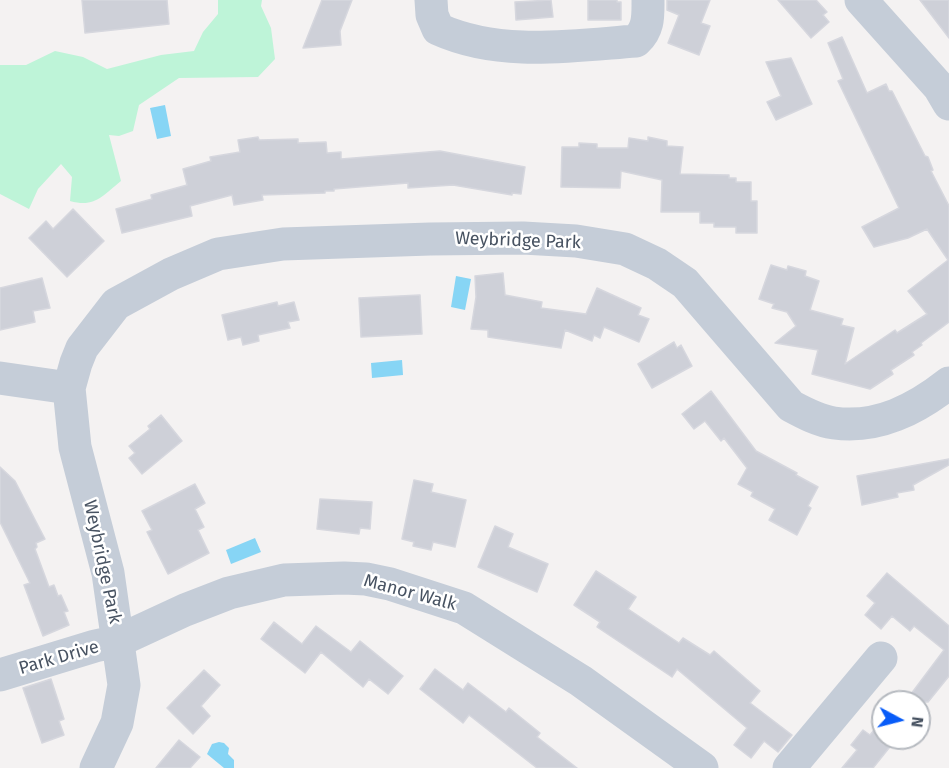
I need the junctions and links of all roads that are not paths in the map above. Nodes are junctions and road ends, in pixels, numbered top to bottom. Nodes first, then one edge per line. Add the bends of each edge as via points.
1 (431, 0) edge
2 (648, 0) edge
3 (861, 0) edge
4 (946, 90) edge
5 (0, 378) edge
6 (949, 383) edge
7 (69, 388) junction
8 (118, 641) junction
9 (881, 658) dead end
10 (0, 675) edge
11 (96, 768) edge
12 (702, 768) edge
13 (789, 768) edge

1 - 2 street via 438,29 489,45 542,48 636,41 648,22
3 - 4 street
5 - 7 street
6 - 7 street, Weybridge Park via 926,401 890,419 832,423 791,406 685,283 625,249 576,241 430,238 283,244 218,254 116,304 82,348
7 - 8 street, Weybridge Park via 75,447 108,573
8 - 10 street, Park Drive
8 - 11 street, Weybridge Park via 124,685 117,723
8 - 12 street, Manor Walk via 229,593 284,580 344,578 390,584 464,608 581,681
9 - 13 street

